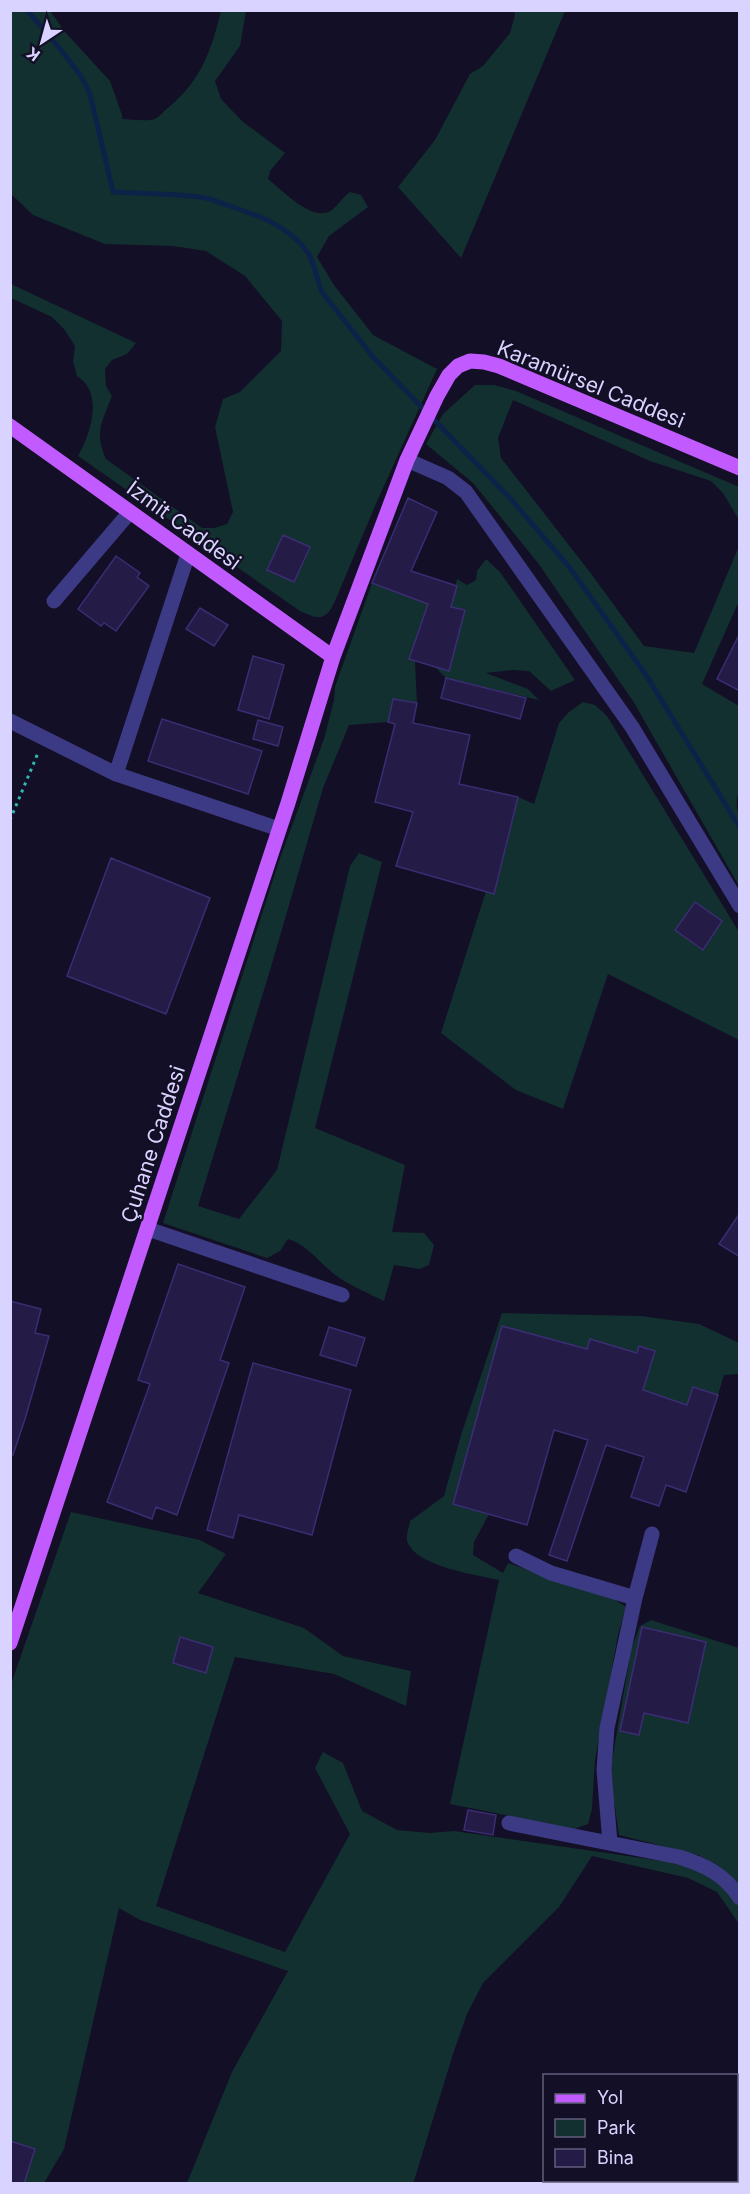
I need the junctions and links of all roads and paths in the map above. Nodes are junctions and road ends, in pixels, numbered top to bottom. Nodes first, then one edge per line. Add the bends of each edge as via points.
1 (10, 426) edge
2 (407, 460) junction
3 (740, 468) edge
4 (130, 512) junction
5 (188, 554) junction
6 (54, 601) dead end
7 (333, 657) junction
8 (10, 721) edge
9 (45, 738) junction
10 (116, 774) junction
11 (10, 820) edge
12 (279, 829) junction
13 (740, 906) edge
14 (148, 1229) junction
15 (342, 1295) dead end
16 (652, 1534) dead end
17 (516, 1556) dead end
18 (635, 1598) junction
19 (10, 1643) edge
20 (509, 1823) dead end
21 (610, 1843) junction
22 (740, 1898) edge

1 - 4 main road, İzmit Caddesi
2 - 3 main road, Karamürsel Caddesi via 449,375 470,361 499,366
2 - 7 main road, Karamürsel Caddesi
2 - 13 street via 448,478 466,492 632,727
4 - 5 main road, İzmit Caddesi
4 - 6 street
5 - 7 main road, İzmit Caddesi
5 - 10 street
7 - 12 main road, Çuhane Caddesi
8 - 9 street
9 - 10 street
9 - 11 path
10 - 12 street
12 - 14 main road, Çuhane Caddesi
14 - 15 street
14 - 19 main road, Çuhane Caddesi
16 - 18 street
17 - 18 street via 551,1573
18 - 21 street via 607,1728 603,1770
20 - 21 street
21 - 22 street via 696,1862 717,1872

